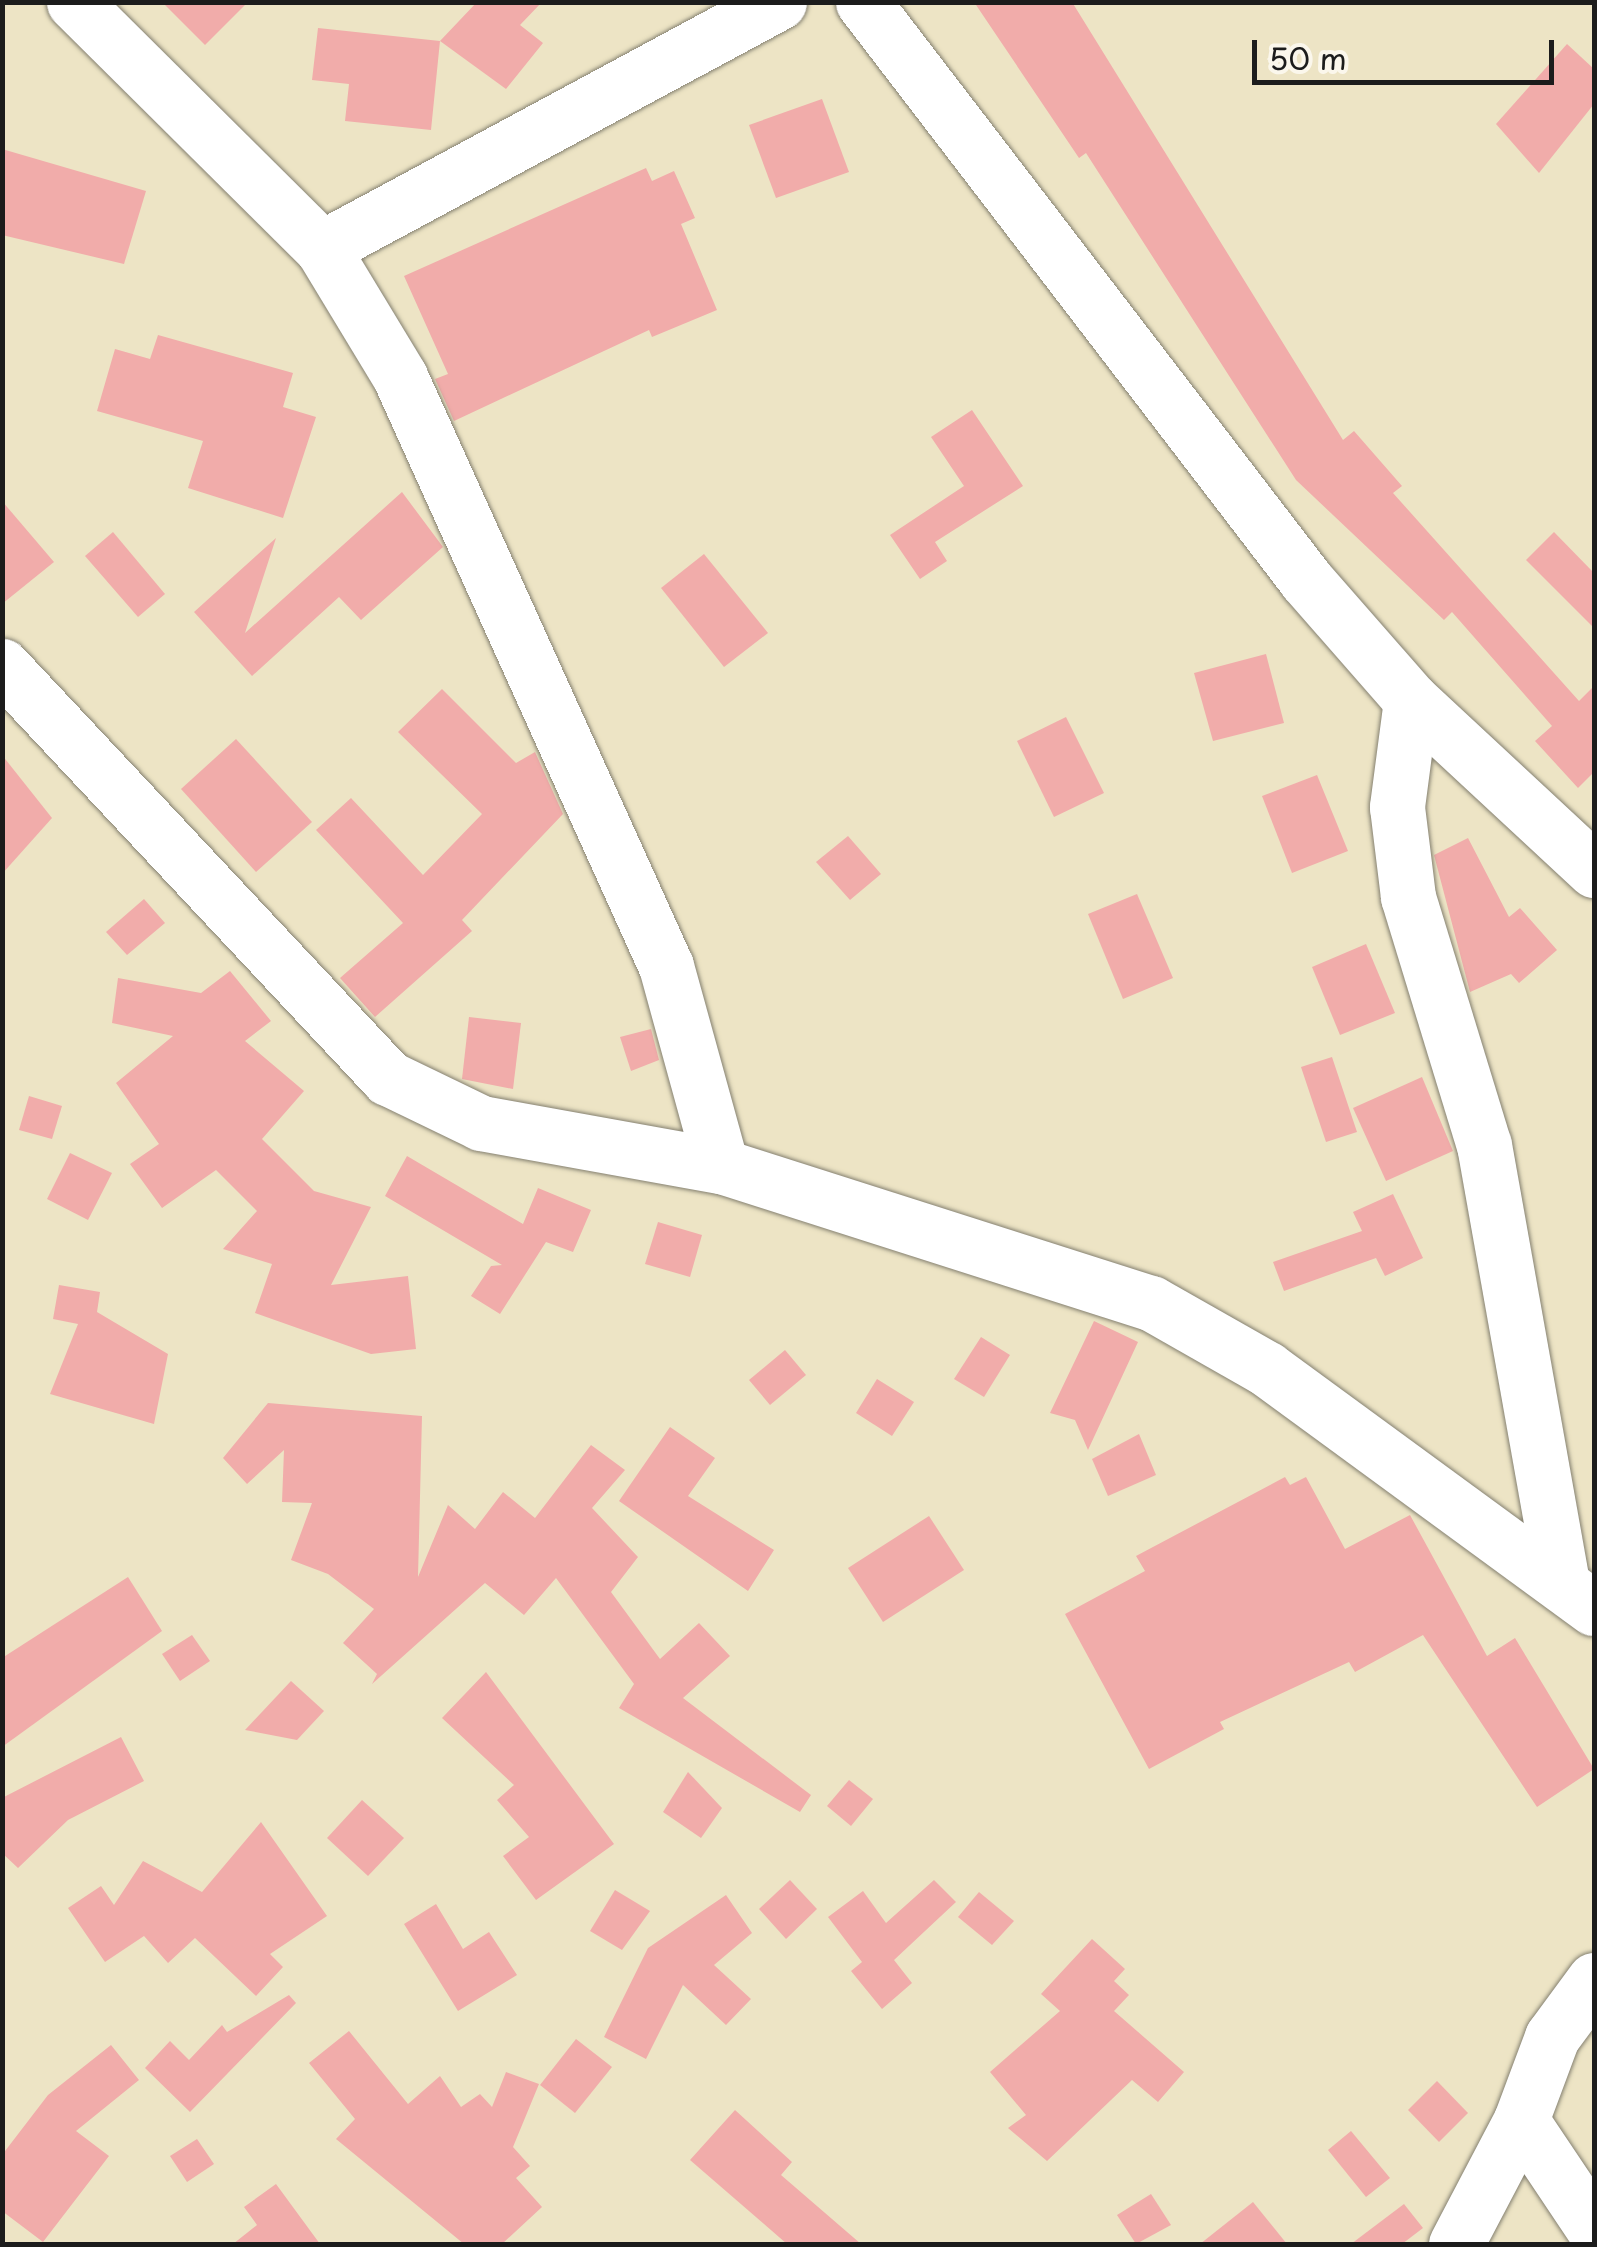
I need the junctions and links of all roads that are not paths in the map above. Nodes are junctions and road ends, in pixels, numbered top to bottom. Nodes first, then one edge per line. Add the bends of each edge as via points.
1 (74, 2) edge
2 (779, 2) edge
3 (863, 2) edge
4 (322, 248) junction
5 (2, 666) edge
6 (1412, 700) junction
7 (1594, 870) edge
8 (720, 1166) junction
9 (1578, 1592) edge
10 (1594, 1980) edge
11 (1521, 2120) junction
12 (1594, 2229) edge
13 (1456, 2244) edge

1 - 4 street
2 - 4 street
3 - 6 street via 1306,580
4 - 8 street via 400,377 651,930
5 - 8 street via 388,1078 481,1123
6 - 7 street
6 - 9 street via 1396,807 1408,897 1484,1145
8 - 9 street via 1150,1302 1268,1370
10 - 11 street via 1552,2037
11 - 12 street
11 - 13 street

